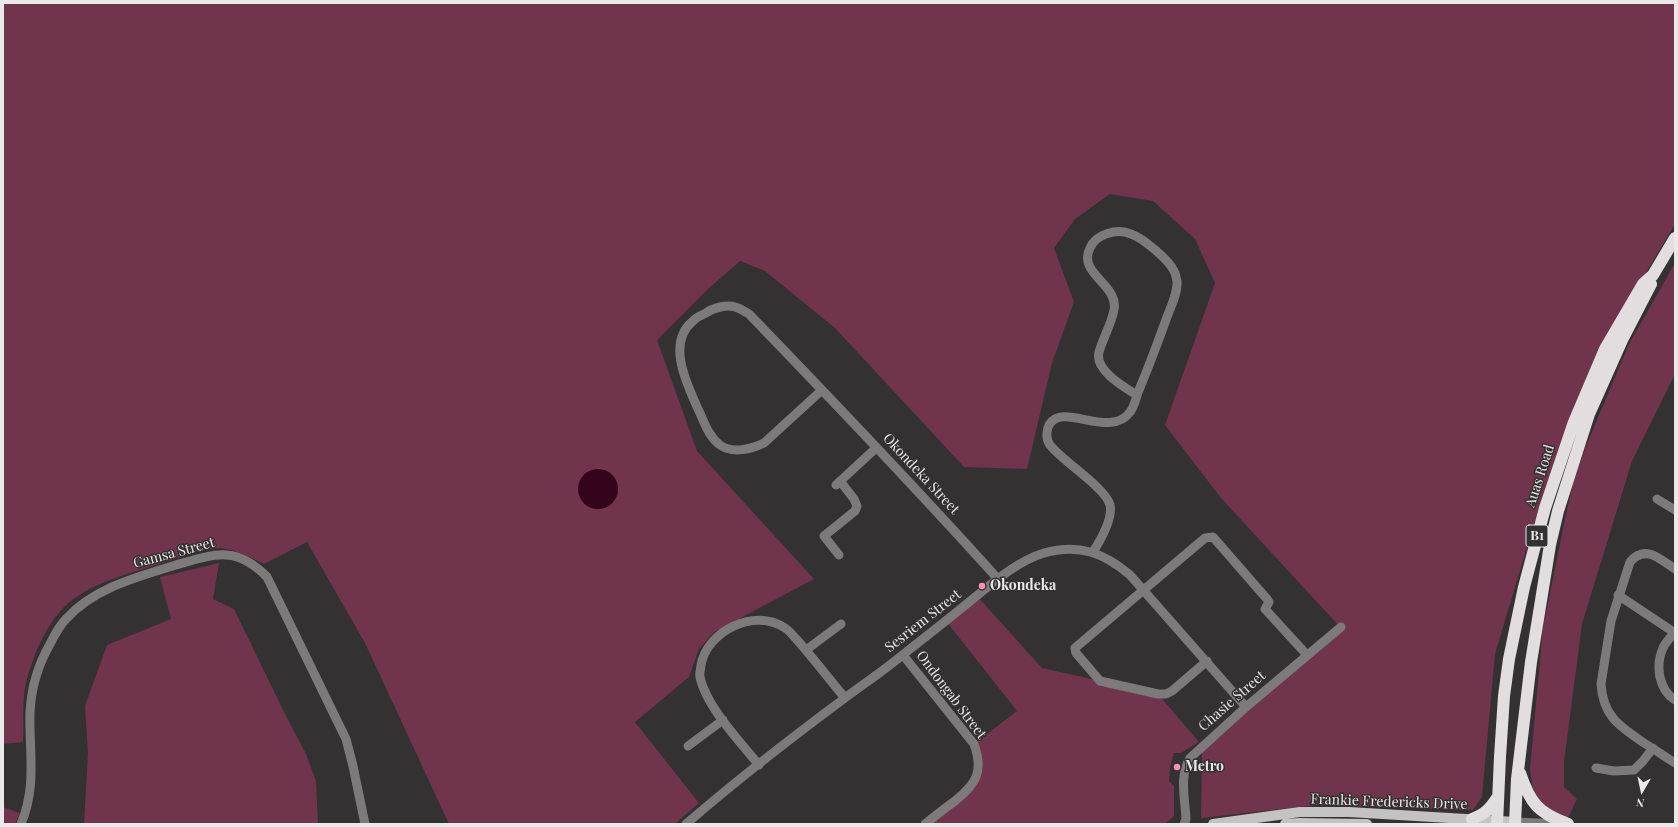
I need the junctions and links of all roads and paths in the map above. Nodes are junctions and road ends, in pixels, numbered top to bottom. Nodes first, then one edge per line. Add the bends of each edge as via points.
1 (1675, 238) edge
2 (1675, 255) edge
3 (1656, 271) junction
4 (822, 390) junction
5 (1137, 395) junction
6 (876, 448) junction
7 (1657, 499) dead end
8 (1675, 510) edge
9 (1093, 552) junction
10 (839, 555) dead end
11 (1675, 569) edge
12 (998, 579) junction
13 (1143, 590) junction
14 (1618, 595) junction
15 (841, 624) dead end
16 (1341, 627) dead end
17 (1674, 633) edge
18 (806, 650) junction
19 (903, 655) junction
20 (1307, 655) junction
21 (1207, 661) junction
22 (845, 698) junction
23 (1675, 700) edge
24 (1246, 707) junction
25 (723, 720) junction
26 (688, 746) dead end
27 (1653, 748) junction
28 (1675, 763) edge
29 (759, 765) junction
30 (1518, 768) junction
31 (1596, 768) dead end
32 (1498, 797) junction
33 (1472, 819) junction
34 (1186, 822) edge
35 (1498, 822) edge
36 (1515, 823) edge
37 (21, 824) edge
38 (365, 824) edge
39 (686, 824) edge
40 (925, 824) edge
41 (1213, 824) edge
42 (1285, 824) edge
43 (1367, 824) edge
44 (1567, 824) edge

1 - 3 highway, Auas Road / B1
2 - 3 highway
3 - 30 highway, Auas Road / B1 via 1590,414 1558,511 1530,662
3 - 32 highway, Auas Road / B1 via 1643,284 1606,349 1574,422 1544,508 1509,659 1504,696
4 - 4 street, Okondeka Street via 749,314 734,306 708,311 692,321 683,334 679,352 682,371 710,434 720,446 744,450 760,445
4 - 6 street, Okondeka Street
5 - 5 street via 1173,301 1177,283 1175,271 1150,246 1139,237 1117,231 1096,239 1089,248 1089,268 1111,292 1114,300 1112,318 1098,354 1100,364 1108,374
5 - 9 street via 1130,413 1117,421 1103,423 1058,418 1053,420 1046,432 1050,445 1103,494 1110,505 1104,532
6 - 10 street via 838,483 854,499 857,506 854,511 822,533
6 - 12 street, Okondeka Street
7 - 8 street
9 - 12 street, Sesriem Street via 1064,549 1044,553 1024,561
9 - 13 street, Sesriem Street via 1122,568
11 - 14 street via 1648,553 1634,556
12 - 19 street, Sesriem Street
13 - 20 street via 1205,538 1213,537 1267,599 1269,602 1265,609
13 - 21 street, Sesriem Street
13 - 21 street via 1075,648 1076,653 1094,675 1100,681 1166,694
14 - 17 street
14 - 27 street via 1604,661 1601,684 1603,701 1620,728
15 - 18 street
16 - 20 street, Chasie Street
17 - 23 street via 1663,647 1659,671 1663,688
18 - 22 street
18 - 25 street via 785,628 761,620 745,621 717,637 703,656 700,675 704,693
19 - 22 street, Sesriem Street
19 - 40 street, Ondongab Street via 974,744 979,762 975,781 968,790
20 - 24 street, Chasie Street
21 - 24 street, Sesriem Street
22 - 29 street, Sesriem Street
24 - 34 street, Chasie Street via 1196,752 1185,766 1183,782
25 - 26 street
25 - 29 street
27 - 28 street
27 - 31 street via 1634,770 1614,771
29 - 39 street, Sesriem Street
30 - 36 highway, Auas Road / B1
30 - 44 highway via 1525,790 1536,806 1547,815
32 - 33 highway via 1490,810
32 - 35 highway, Auas Road / B1
33 - 35 main road, Frankie Fredericks Drive
33 - 41 main road, Frankie Fredericks Drive via 1300,812
35 - 36 main road, Frankie Fredericks Drive
36 - 44 street
37 - 38 street, Gamsa Street via 26,813 32,774 32,693 44,654 65,620 91,598 121,582 221,553 256,566 267,577 346,739
42 - 43 main road, Frankie Fredericks Drive

